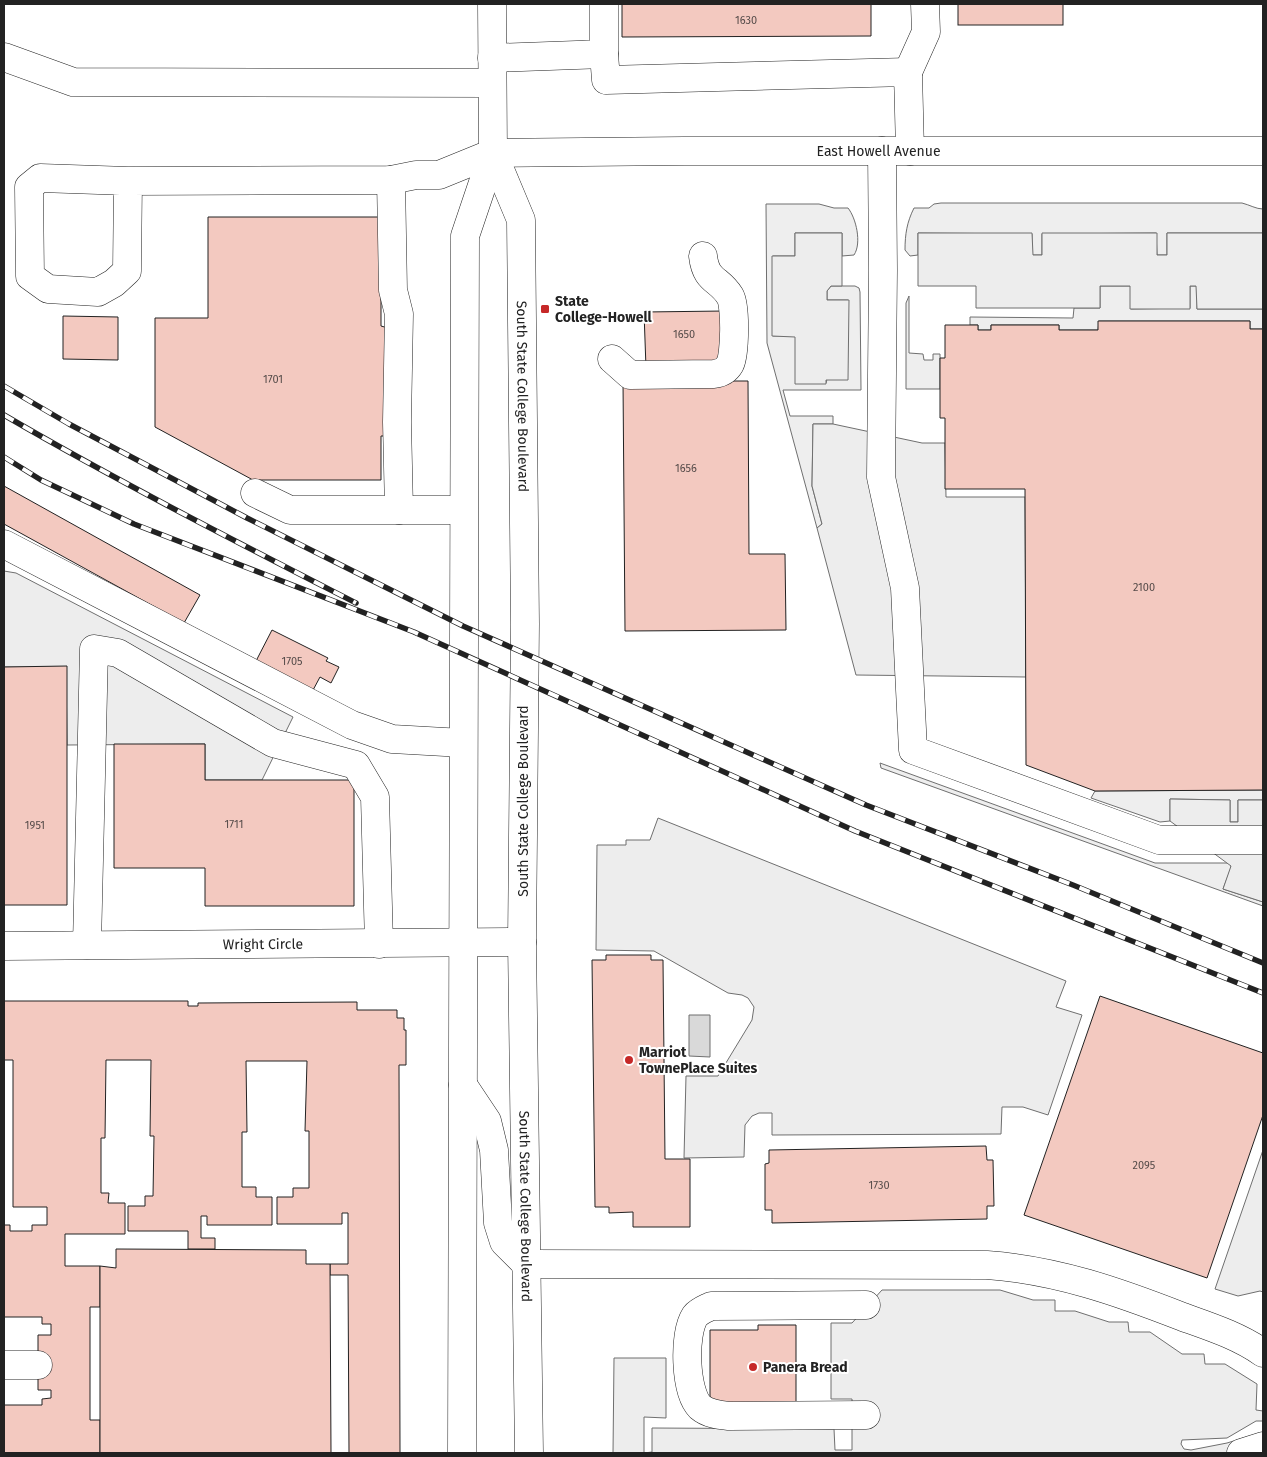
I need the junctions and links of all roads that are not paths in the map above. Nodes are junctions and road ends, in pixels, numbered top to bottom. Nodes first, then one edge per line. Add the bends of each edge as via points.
1 (492, 4) edge
2 (604, 4) edge
3 (925, 4) edge
4 (604, 54) junction
5 (4, 57) edge
6 (492, 70) junction
7 (908, 72) junction
8 (882, 150) junction
9 (910, 150) junction
10 (1263, 150) edge
11 (493, 153) junction
12 (128, 180) junction
13 (391, 180) junction
14 (703, 256) dead end
15 (612, 359) dead end
16 (255, 493) dead end
17 (398, 510) junction
18 (463, 510) junction
19 (4, 544) edge
20 (463, 743) junction
21 (1263, 840) edge
22 (522, 942) junction
23 (464, 943) junction
24 (379, 944) junction
25 (4, 946) edge
26 (87, 946) junction
27 (463, 1085) junction
28 (526, 1264) junction
29 (866, 1305) dead end
30 (1263, 1353) edge
31 (4, 1365) edge
32 (38, 1365) dead end
33 (866, 1415) dead end
34 (1263, 1446) edge
35 (462, 1453) edge
36 (529, 1453) edge
37 (1241, 1453) edge

1 - 6 main road, South State College Boulevard
2 - 4 main road
3 - 7 main road via 926,32
4 - 6 main road
4 - 7 main road via 606,80
5 - 6 main road via 73,82
6 - 11 main road, South State College Boulevard
7 - 9 main road
8 - 9 main road, East Howell Avenue
8 - 11 main road, East Howell Avenue
8 - 21 main road via 881,477 905,588 914,750 1159,840
9 - 10 main road, East Howell Avenue
11 - 13 main road via 439,175
11 - 18 main road, South State College Boulevard via 465,236
11 - 22 main road, South State College Boulevard via 521,220
12 - 12 main road via 40,178 29,187 30,276 48,289 98,292 127,271
12 - 13 main road
13 - 17 main road via 393,290 399,314
14 - 15 main road via 708,276 724,289 732,301 733,356 726,369 714,374 630,375
16 - 17 main road via 290,510
17 - 18 main road
18 - 20 main road, South State College Boulevard
19 - 20 main road via 352,725 392,739
20 - 23 main road, South State College Boulevard
22 - 23 main road, Wright Circle
22 - 28 main road, South State College Boulevard
23 - 24 main road, Wright Circle
23 - 27 main road, South State College Boulevard
24 - 26 main road, Wright Circle
24 - 26 main road via 375,797 356,765 273,743 118,653 94,649
25 - 26 main road, Wright Circle
27 - 28 main road via 487,1121 494,1150 498,1223 504,1242
27 - 35 main road, South State College Boulevard
28 - 30 main road via 1015,1267 1054,1274 1130,1297 1242,1339
28 - 36 main road, South State College Boulevard
29 - 33 main road via 711,1306 696,1315 691,1324 688,1346 691,1392 701,1408 708,1412 729,1416
31 - 32 main road
34 - 37 main road

